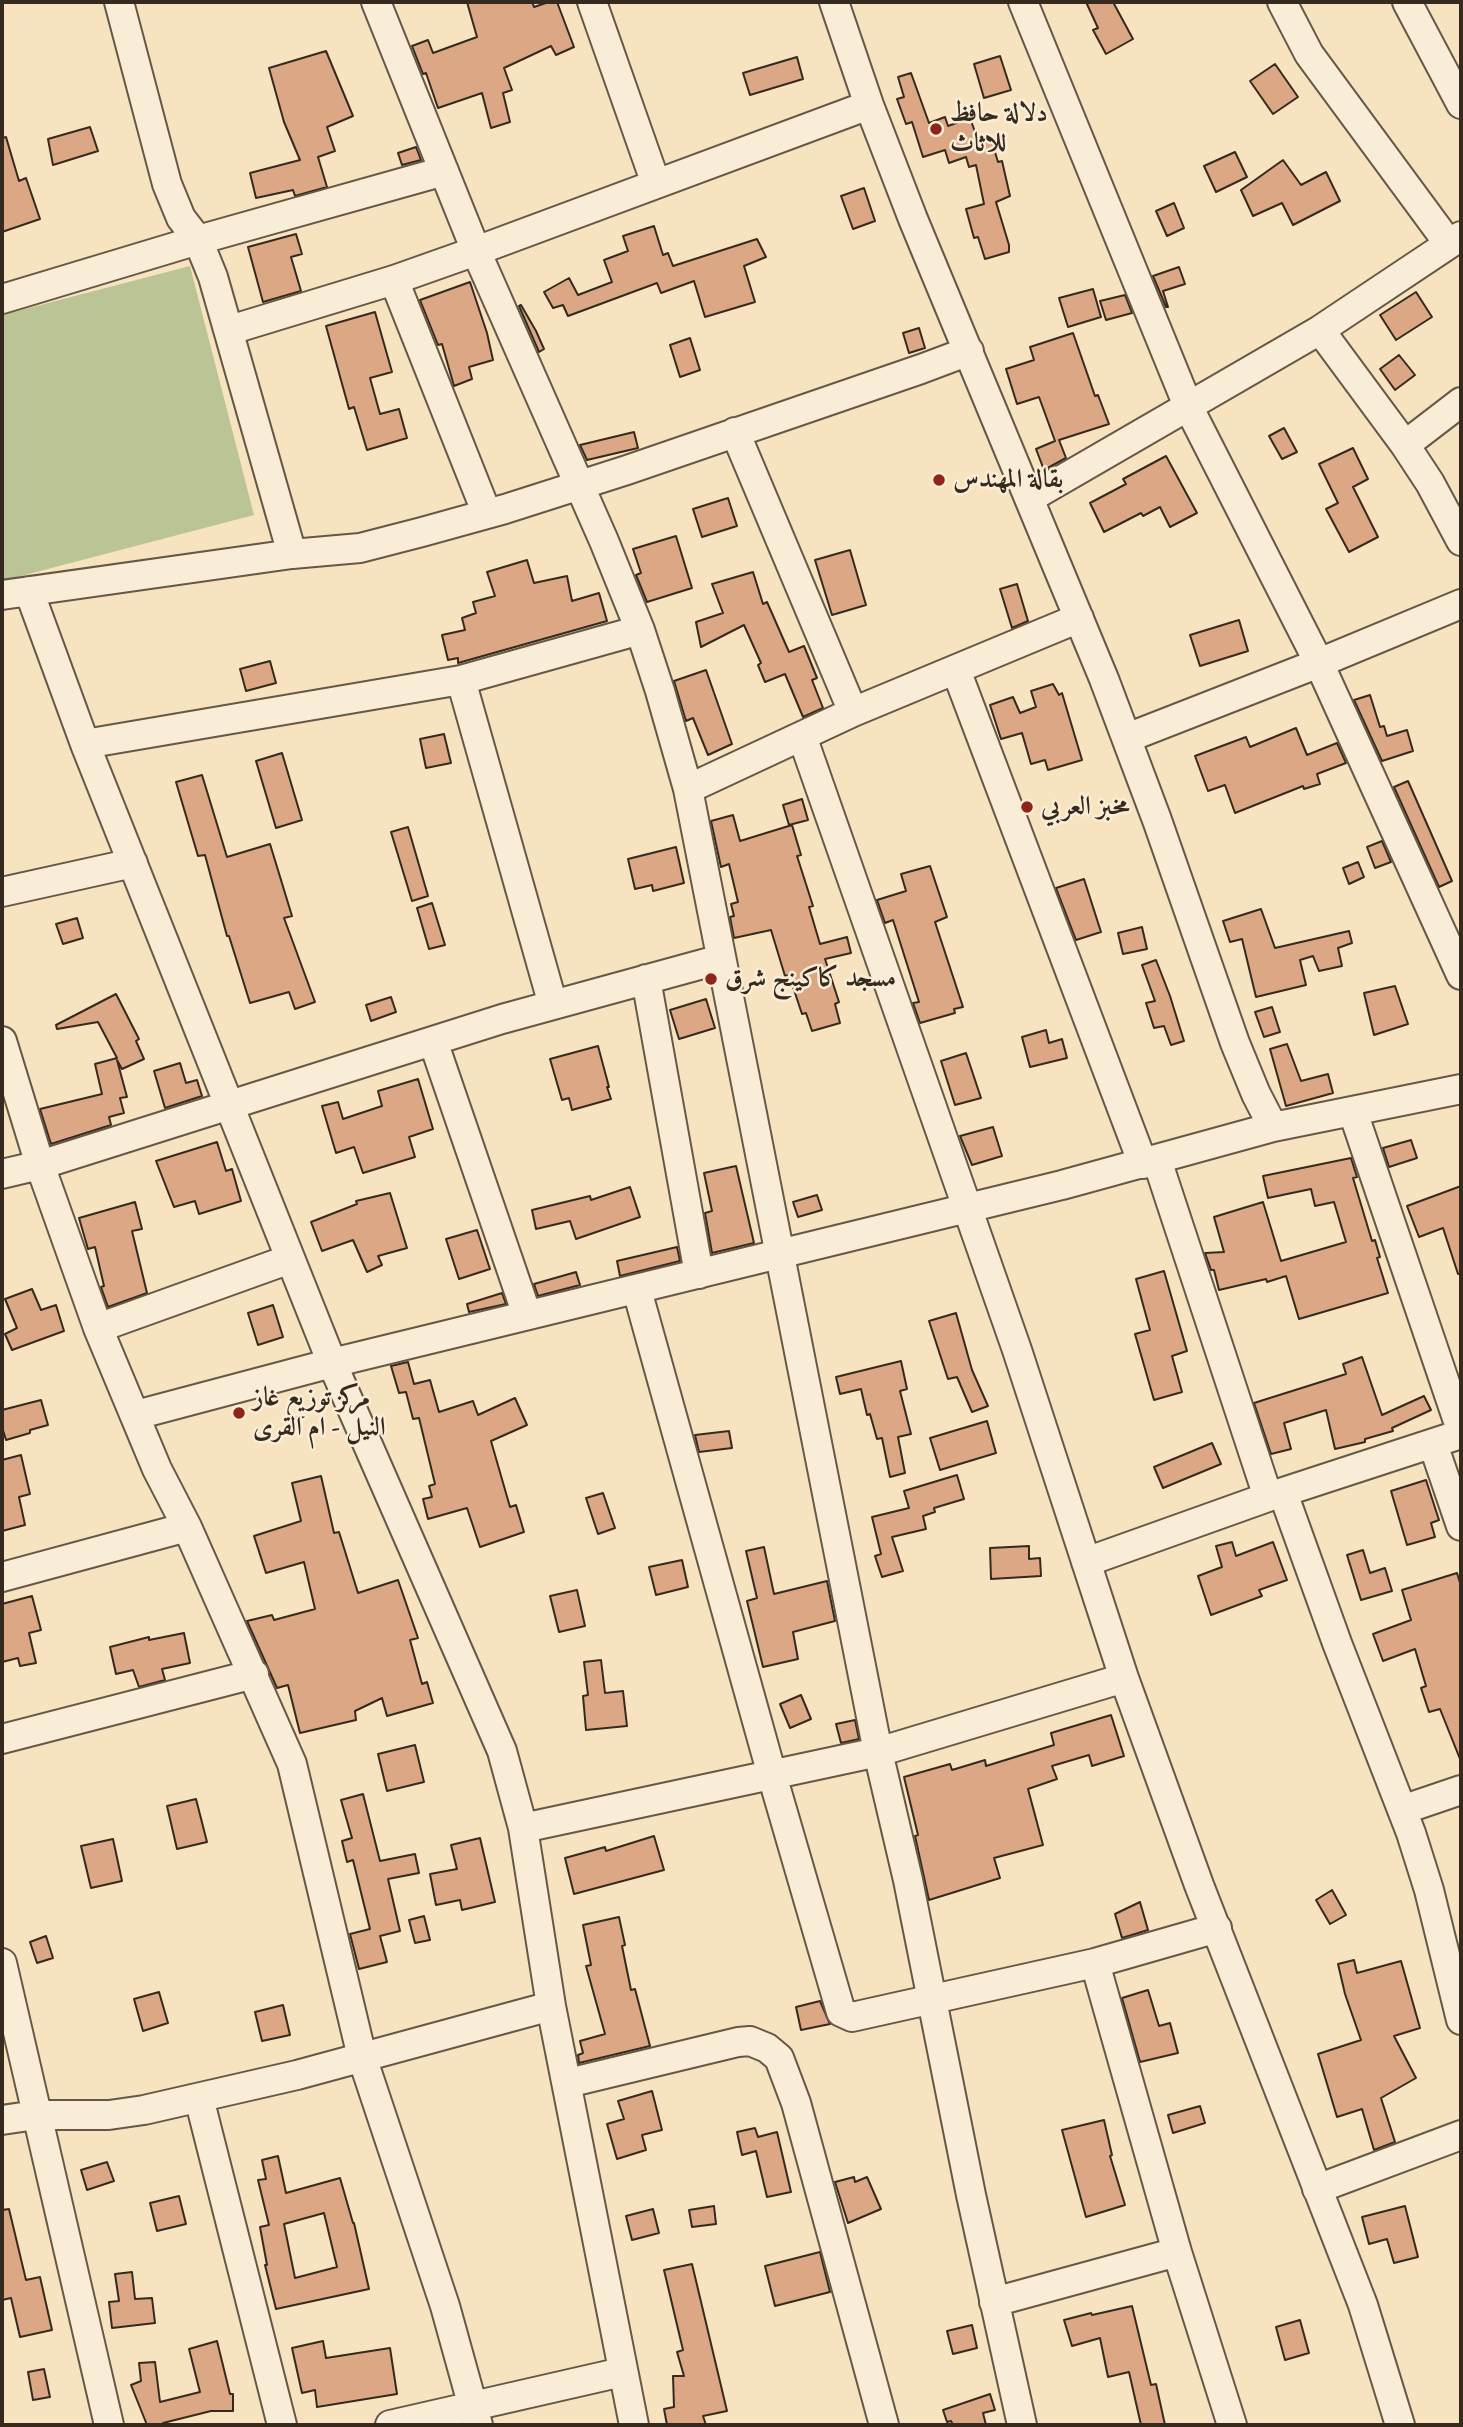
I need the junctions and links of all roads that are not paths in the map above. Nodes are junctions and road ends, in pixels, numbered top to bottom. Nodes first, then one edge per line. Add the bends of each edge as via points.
1 (119, 2) edge
2 (376, 2) edge
3 (592, 2) edge
4 (834, 2) edge
5 (1023, 2) edge
6 (1282, 2) edge
7 (1407, 2) edge
8 (869, 104) junction
9 (1461, 104) edge
10 (444, 171) junction
11 (656, 184) junction
12 (198, 240) junction
13 (1455, 240) edge
14 (477, 251) junction
15 (394, 280) junction
16 (2, 299) edge
17 (230, 330) junction
18 (1320, 330) junction
19 (969, 351) junction
20 (1461, 402) edge
21 (1188, 406) junction
22 (735, 432) junction
23 (1405, 445) junction
24 (578, 485) junction
25 (1030, 498) junction
26 (487, 514) junction
27 (1461, 541) edge
28 (292, 554) junction
29 (15, 593) edge
30 (1461, 604) edge
31 (1079, 618) junction
32 (640, 630) junction
33 (1319, 663) junction
34 (956, 670) junction
35 (461, 680) junction
36 (853, 712) junction
37 (802, 736) junction
38 (1126, 738) junction
39 (85, 744) junction
40 (688, 789) junction
41 (133, 863) junction
42 (2, 892) edge
43 (1455, 947) edge
44 (721, 959) junction
45 (1461, 975) edge
46 (646, 979) junction
47 (553, 1005) junction
48 (2, 1041) edge
49 (433, 1041) junction
50 (1461, 1089) edge
51 (229, 1105) junction
52 (1353, 1112) junction
53 (1273, 1127) junction
54 (1150, 1162) junction
55 (40, 1165) junction
56 (2, 1174) edge
57 (967, 1208) junction
58 (780, 1255) junction
59 (290, 1259) junction
60 (699, 1274) junction
61 (638, 1290) junction
62 (527, 1315) junction
63 (98, 1328) junction
64 (332, 1363) junction
65 (136, 1415) junction
66 (1461, 1432) edge
67 (1433, 1444) junction
68 (1275, 1495) junction
69 (1461, 1526) edge
70 (187, 1527) junction
71 (1086, 1562) junction
72 (2, 1577) edge
73 (254, 1674) junction
74 (1124, 1678) junction
75 (2, 1740) edge
76 (878, 1752) junction
77 (772, 1775) junction
78 (1461, 1790) edge
79 (1402, 1810) junction
80 (523, 1828) junction
81 (1217, 1928) junction
82 (2, 1963) edge
83 (1095, 1963) junction
84 (933, 1999) junction
85 (551, 2006) junction
86 (1460, 2008) edge
87 (362, 2057) junction
88 (568, 2083) junction
89 (199, 2098) junction
90 (37, 2115) junction
91 (2, 2120) edge
92 (1461, 2135) edge
93 (1317, 2189) junction
94 (1177, 2252) junction
95 (994, 2302) junction
96 (622, 2372) junction
97 (475, 2415) edge
98 (109, 2425) edge
99 (282, 2425) edge
100 (390, 2425) edge
101 (634, 2425) edge
102 (884, 2425) edge
103 (1022, 2425) edge
104 (1232, 2425) edge
105 (1400, 2425) edge

1 - 12 street via 167,184 181,218
2 - 10 street
3 - 11 street
4 - 8 street
5 - 21 street
6 - 13 street via 1309,54
7 - 9 street
8 - 11 street
8 - 19 street
10 - 12 street
10 - 14 street
11 - 14 street
12 - 16 street
12 - 17 street
13 - 18 street
14 - 15 street
14 - 24 street
15 - 17 street
15 - 26 street
17 - 28 street
18 - 21 street
18 - 23 street
19 - 22 street
19 - 25 street
20 - 23 street
21 - 25 street
21 - 33 street
22 - 24 street
22 - 36 street
23 - 27 street
24 - 26 street
24 - 32 street
25 - 31 street
26 - 28 street via 360,548
28 - 29 street
29 - 39 street
30 - 33 street
31 - 34 street
31 - 38 street
32 - 35 street
32 - 40 street
33 - 38 street
33 - 43 street
34 - 36 street
34 - 54 street
35 - 39 street
35 - 47 street
36 - 37 street
37 - 40 street
37 - 57 street
38 - 53 street via 1235,1043
39 - 41 street
40 - 44 street
41 - 42 street
41 - 51 street
43 - 45 street
44 - 46 street
44 - 58 street
46 - 47 street
46 - 60 street
47 - 49 street
48 - 55 street
49 - 51 street
49 - 62 street
50 - 52 street
51 - 55 street
51 - 59 street
52 - 53 street
52 - 66 street
53 - 54 street
54 - 57 street
54 - 68 street
55 - 56 street
55 - 63 street
57 - 58 street
57 - 71 street
58 - 60 street
58 - 76 street
59 - 63 street
59 - 64 street
60 - 61 street
61 - 62 street
61 - 77 street
62 - 64 street
63 - 65 street
64 - 65 street
64 - 80 street via 502,1751
65 - 70 street
66 - 67 street
67 - 68 street
67 - 69 street
68 - 71 street
68 - 79 street
70 - 72 street
70 - 73 street
71 - 74 street
73 - 75 street
73 - 87 street via 302,1798
74 - 76 street
74 - 81 street
76 - 77 street
76 - 84 street
77 - 80 street
77 - 84 street via 841,2012 852,2017
78 - 79 street
79 - 86 street
80 - 85 street
81 - 83 street
81 - 93 street
82 - 90 street
83 - 84 street
83 - 94 street
84 - 95 street
85 - 87 street
85 - 88 street
87 - 89 street
87 - 97 street via 445,2306
88 - 96 street
88 - 102 street via 738,2042 750,2041 779,2058 796,2103
89 - 90 street via 109,2115
89 - 99 street
90 - 91 street
90 - 98 street
92 - 93 street
93 - 105 street via 1363,2305
94 - 95 street
94 - 104 street
95 - 103 street
96 - 97 street
96 - 101 street
97 - 100 street

